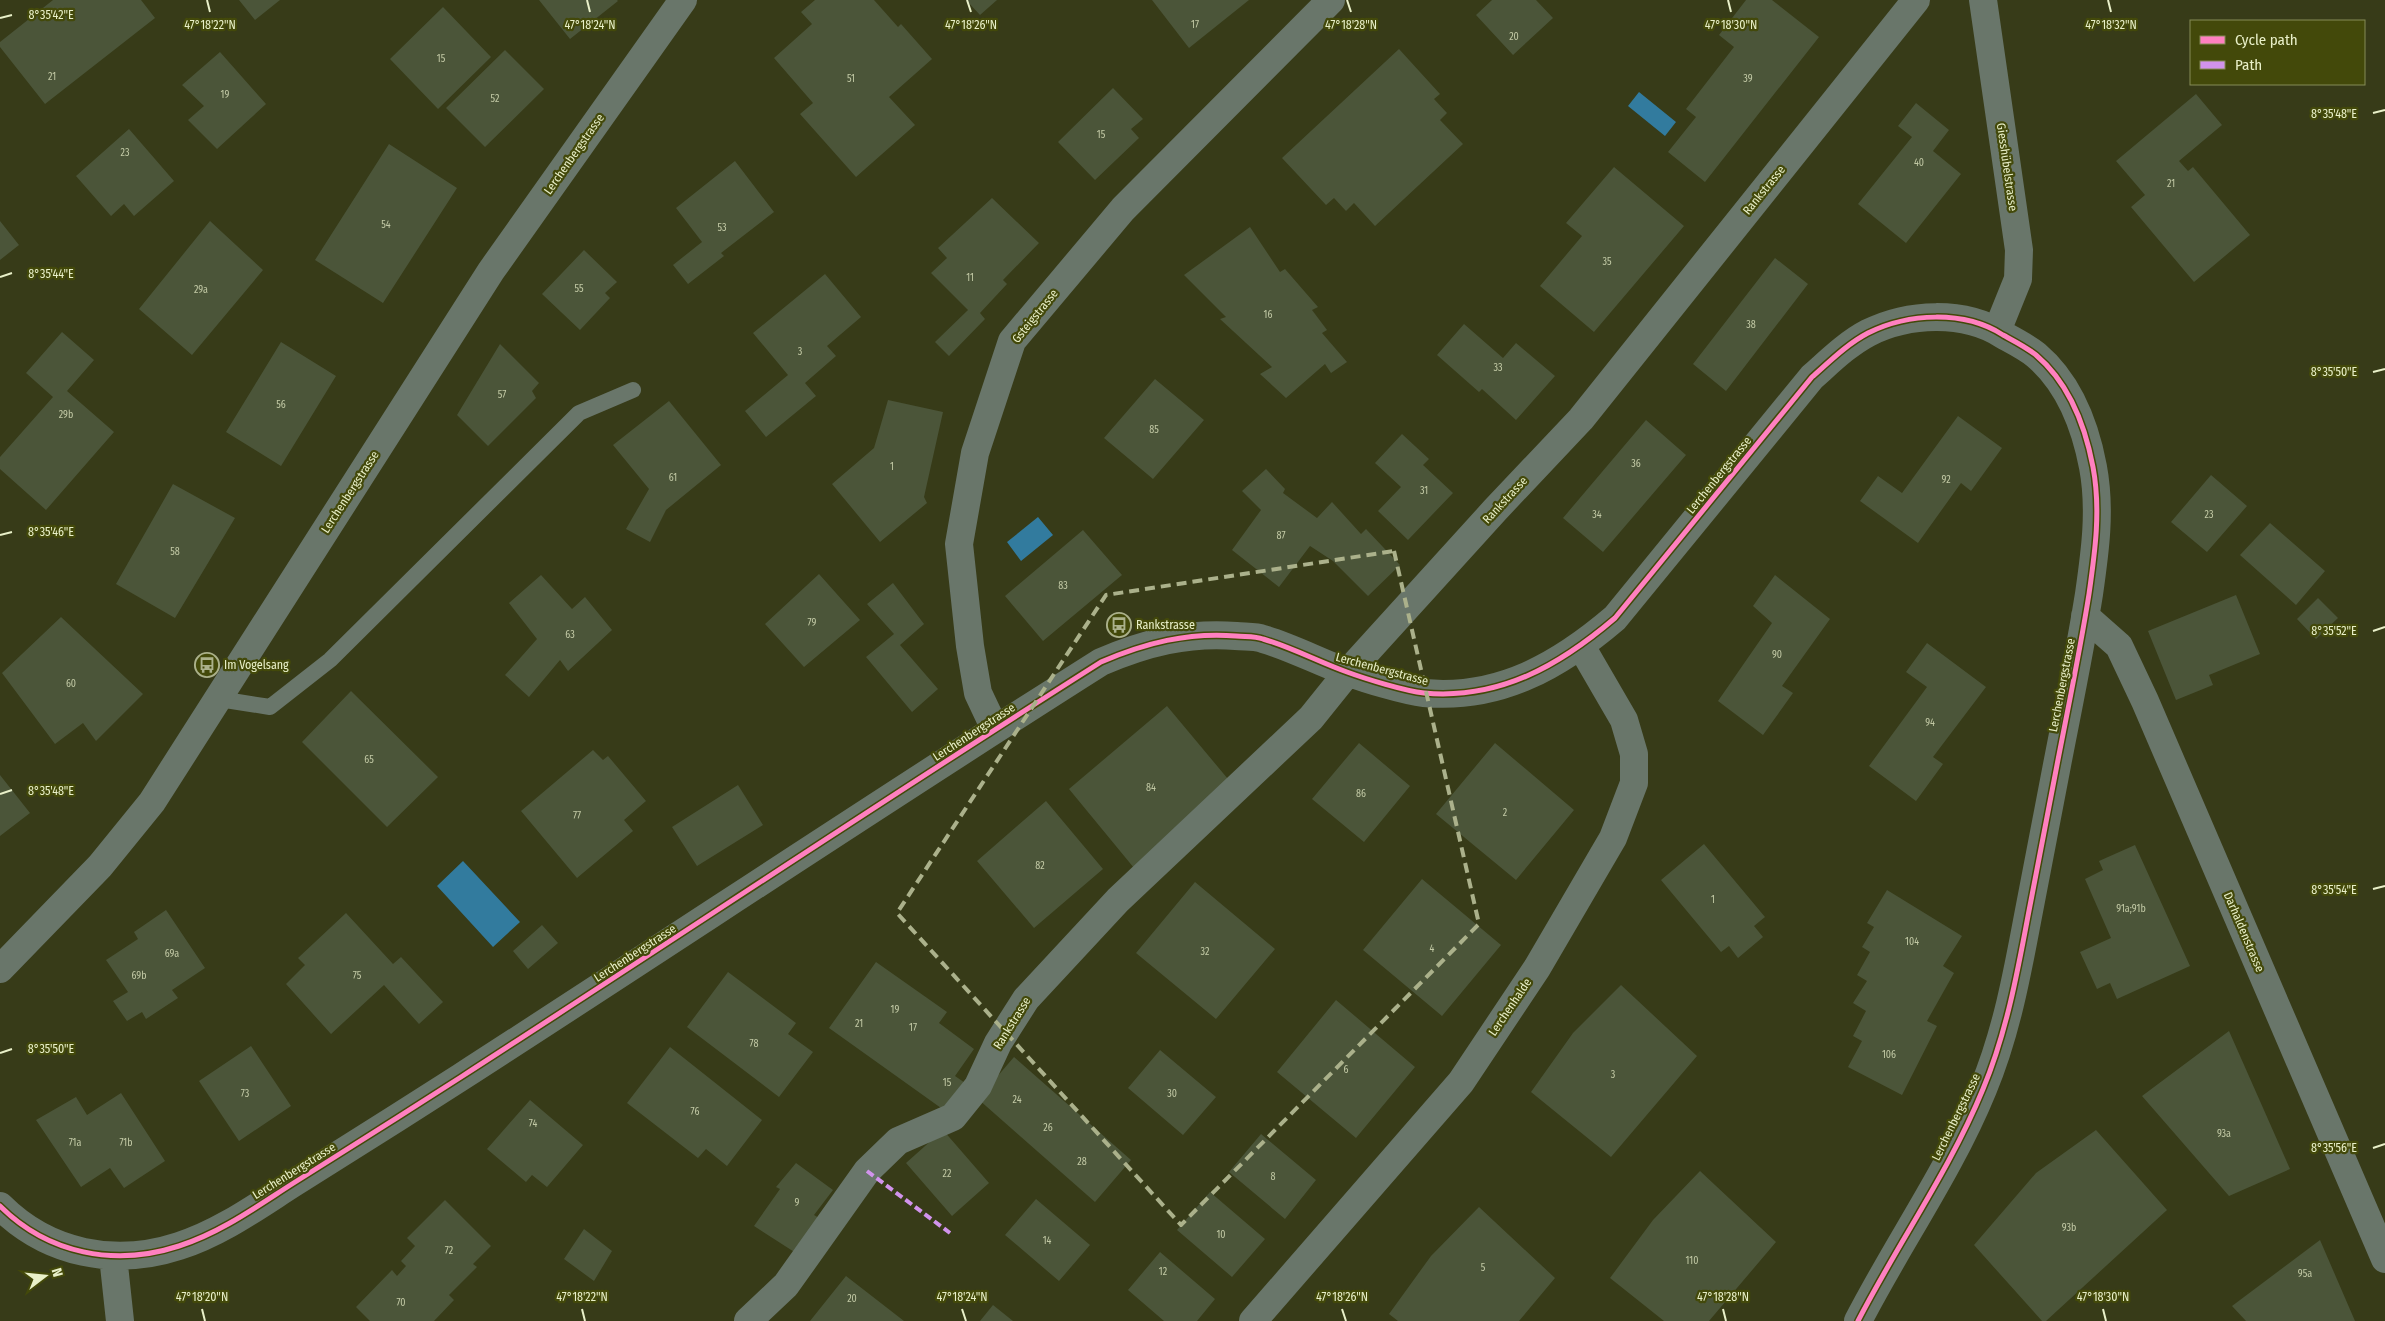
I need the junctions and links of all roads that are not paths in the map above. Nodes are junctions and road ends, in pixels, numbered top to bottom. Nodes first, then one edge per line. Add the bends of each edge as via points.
1 (683, 0) edge
2 (1331, 0) edge
3 (1916, 0) edge
4 (1983, 0) edge
5 (1998, 331) junction
6 (633, 390) dead end
7 (2086, 616) junction
8 (1582, 646) junction
9 (1348, 672) junction
10 (219, 699) junction
11 (995, 729) junction
12 (0, 969) edge
13 (0, 1206) edge
14 (113, 1256) junction
15 (2385, 1259) edge
16 (120, 1321) edge
17 (748, 1321) edge
18 (1253, 1321) edge
19 (1858, 1321) edge

1 - 10 street, Lerchenbergstrasse via 491,271
2 - 11 street, Gsteigstrasse via 1123,208 1012,341 975,453 959,544 978,693
3 - 9 street, Rankstrasse via 1581,419
4 - 5 street, Giesshübelstrasse via 2019,250 2018,279
5 - 7 street, Lerchenbergstrasse via 2035,355 2058,379 2073,401 2086,436 2094,469 2097,510 2096,544
5 - 8 street, Lerchenbergstrasse via 1942,316 1917,319 1866,334 1843,350 1812,377 1615,618
6 - 10 lane via 579,413 330,660 270,707
7 - 15 street, Darhaldenstrasse via 2119,646 2145,701
7 - 19 street, Lerchenbergstrasse via 2016,979 2000,1042 1964,1130
8 - 9 street, Lerchenbergstrasse via 1548,668 1502,686 1460,692 1423,693
8 - 18 street, Lerchenhalde via 1624,720 1634,754 1634,783 1613,838 1537,968 1461,1082
9 - 11 street, Lerchenbergstrasse via 1262,638 1219,634 1181,637 1129,650 1101,662
9 - 17 street, Rankstrasse via 1311,718 1118,900 1026,999 998,1043 978,1086 953,1118 898,1141 868,1171 786,1284
10 - 12 street, Lerchenbergstrasse via 152,802 112,852
11 - 14 street, Lerchenbergstrasse via 711,916 238,1218 178,1247
13 - 14 street, Lerchenbergstrasse via 40,1237 71,1250
14 - 16 street

